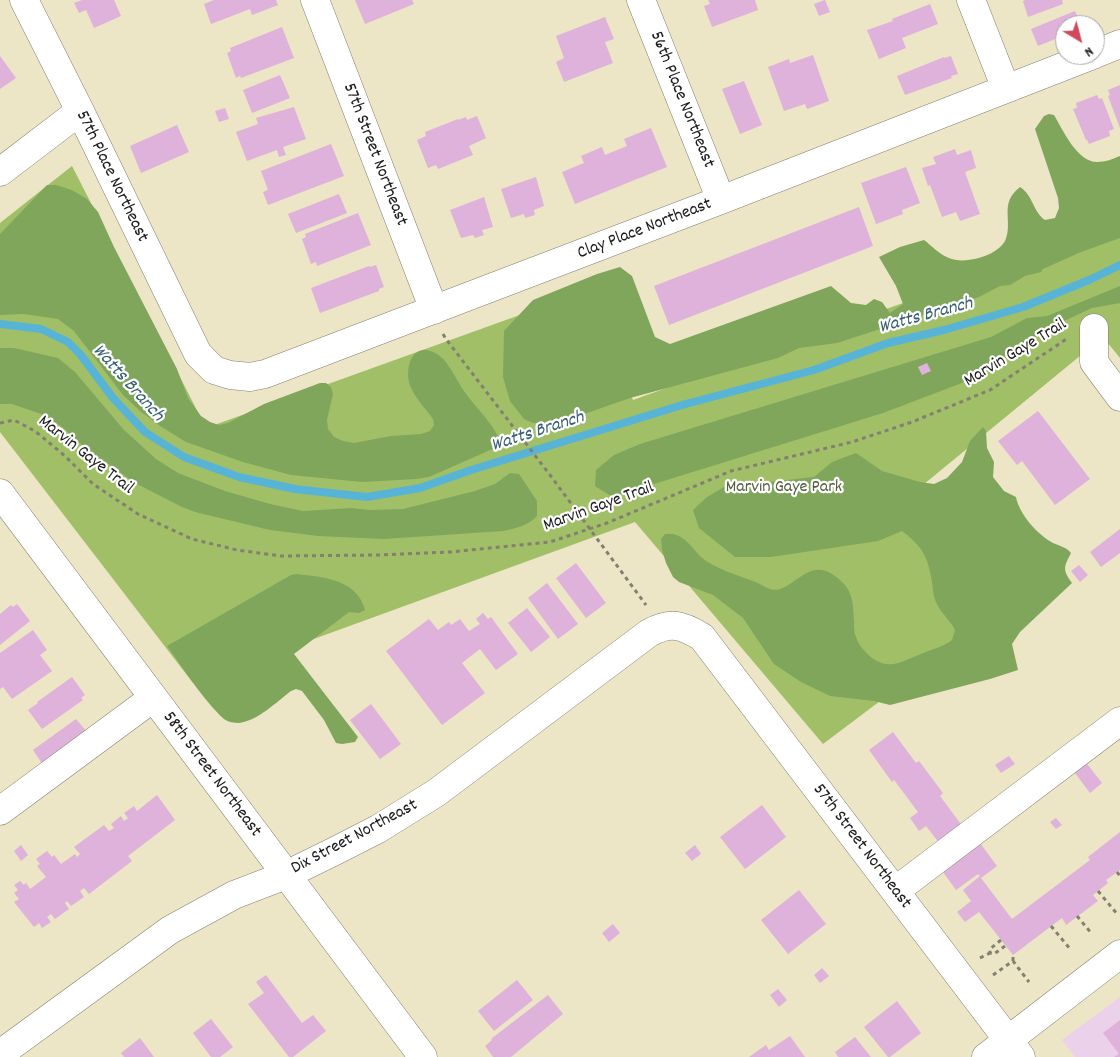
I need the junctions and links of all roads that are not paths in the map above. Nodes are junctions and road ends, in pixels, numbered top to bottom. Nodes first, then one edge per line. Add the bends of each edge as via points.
1 (24, 0) edge
2 (314, 0) edge
3 (641, 0) edge
4 (971, 0) edge
5 (1120, 44) edge
6 (1105, 50) edge
7 (1068, 65) edge
8 (1006, 89) junction
9 (80, 111) junction
10 (0, 172) edge
11 (721, 200) junction
12 (434, 310) junction
13 (1094, 328) road end
14 (198, 354) joint
15 (1120, 397) edge
16 (0, 493) edge
17 (660, 627) joint
18 (153, 698) junction
19 (1120, 721) edge
20 (0, 811) edge
21 (286, 875) junction
22 (895, 890) junction
23 (1120, 954) edge
24 (1014, 1049) edge
25 (0, 1054) edge
26 (423, 1057) edge
27 (986, 1057) edge

1 - 9 street, 57th Place Northeast
2 - 12 street, 57th Street Northeast
3 - 11 street, 56th Place Northeast
4 - 8 street
5 - 6 street, Clay Place Northeast
7 - 8 street, Clay Place Northeast
8 - 11 street, Clay Place Northeast
9 - 10 street
9 - 14 street, 57th Place Northeast
11 - 12 street, Clay Place Northeast
12 - 14 street, Clay Place Northeast via 250,377 214,370
13 - 15 street via 1094,362
16 - 18 street, 58th Street Northeast
17 - 21 street, Dix Street Northeast via 436,793 378,829
17 - 22 street, 57th Street Northeast via 685,627 702,637
18 - 20 street
18 - 21 street, 58th Street Northeast
19 - 22 street
21 - 25 street, Dix Street Northeast via 234,895 170,930
21 - 26 street, 58th Street Northeast
22 - 24 street, 57th Street Northeast
23 - 24 street
24 - 27 street

